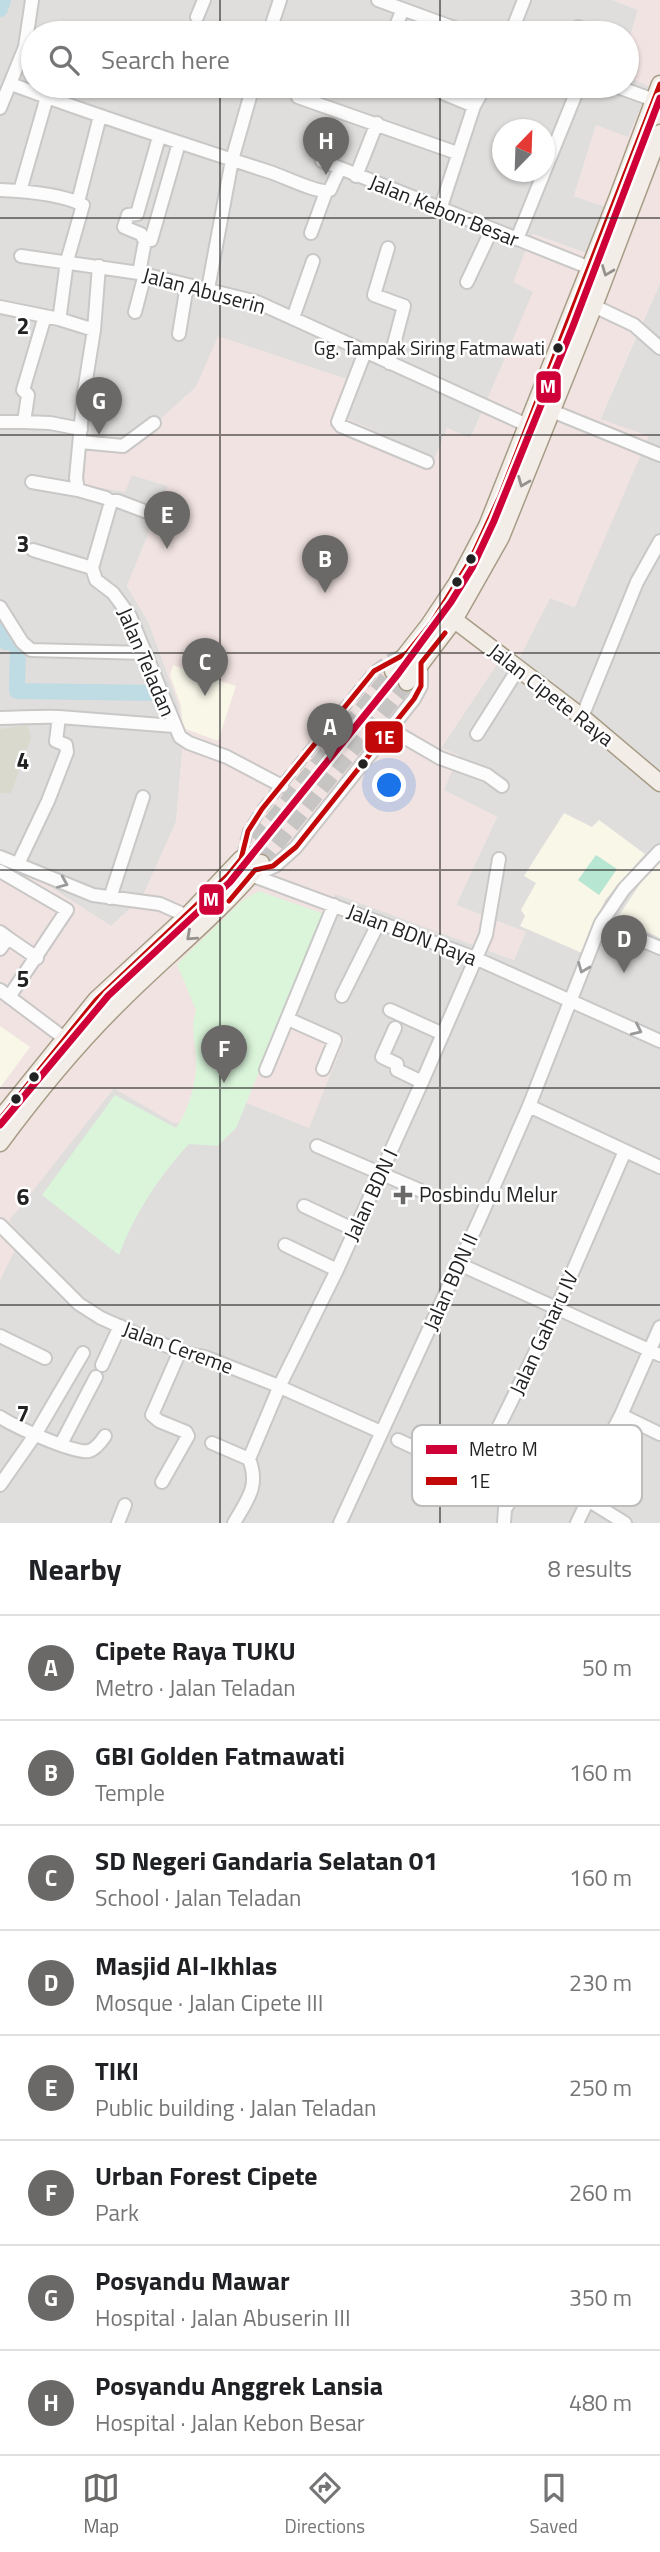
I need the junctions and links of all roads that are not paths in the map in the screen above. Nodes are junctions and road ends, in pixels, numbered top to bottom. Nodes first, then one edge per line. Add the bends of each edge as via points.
1 (32, 0) edge
2 (204, 0) edge
3 (280, 0) edge
4 (378, 0) edge
5 (524, 0) edge
6 (397, 5) edge
7 (197, 17) dead end
8 (29, 21) edge
9 (273, 21) edge
10 (438, 21) edge
11 (516, 21) edge
12 (21, 58) edge
13 (11, 84) junction
14 (660, 84) edge
15 (21, 88) edge
16 (639, 95) edge
17 (49, 98) joint
18 (250, 98) edge
19 (301, 98) edge
20 (455, 98) edge
21 (478, 98) edge
22 (574, 98) edge
23 (654, 100) junction
24 (474, 106) junction
25 (0, 108) edge
26 (100, 116) junction
27 (377, 123) junction
28 (660, 133) edge
29 (159, 137) junction
30 (179, 143) junction
31 (457, 153) junction
32 (232, 160) junction
33 (323, 161) dead end
34 (340, 168) junction
35 (356, 176) junction
36 (0, 190) edge
37 (20, 191) junction
38 (327, 192) junction
39 (627, 197) junction
40 (78, 202) junction
41 (440, 210) junction
42 (492, 229) junction
43 (311, 233) dead end
44 (517, 239) junction
45 (145, 241) junction
46 (388, 248) dead end
47 (21, 256) dead end
48 (67, 261) junction
49 (313, 261) dead end
50 (99, 266) junction
51 (590, 268) junction
52 (142, 273) junction
53 (467, 282) dead end
54 (187, 285) junction
55 (208, 289) junction
56 (594, 306) junction
57 (0, 307) edge
58 (135, 312) dead end
59 (60, 314) dead end
60 (44, 316) junction
61 (293, 318) junction
62 (94, 330) junction
63 (179, 334) dead end
64 (660, 348) edge
65 (365, 352) junction
66 (389, 363) junction
67 (552, 411) junction
68 (0, 422) edge
69 (24, 422) junction
70 (154, 424) dead end
71 (527, 425) junction
72 (81, 436) junction
73 (660, 455) edge
74 (427, 462) dead end
75 (32, 482) dead end
76 (78, 490) junction
77 (110, 500) junction
78 (147, 512) dead end
79 (660, 541) edge
80 (33, 550) dead end
81 (92, 568) junction
82 (0, 607) edge
83 (440, 610) junction
84 (454, 620) junction
85 (145, 653) junction
86 (421, 663) junction
87 (518, 669) junction
88 (393, 671) tunnel mouth
89 (407, 682) tunnel mouth
90 (59, 717) junction
91 (582, 717) junction
92 (0, 718) edge
93 (174, 726) junction
94 (390, 729) junction
95 (477, 734) dead end
96 (658, 776) edge
97 (282, 786) dead end
98 (502, 786) dead end
99 (143, 797) dead end
100 (660, 851) edge
101 (0, 857) edge
102 (241, 859) tunnel mouth
103 (499, 859) dead end
104 (18, 864) junction
105 (256, 869) junction
106 (0, 871) edge
107 (110, 898) junction
108 (334, 905) junction
109 (187, 916) junction
110 (379, 922) junction
111 (601, 923) junction
112 (4, 935) edge
113 (660, 948) edge
114 (0, 949) edge
115 (37, 958) junction
116 (475, 958) junction
117 (8, 993) edge
118 (342, 996) dead end
119 (570, 999) junction
120 (390, 1010) dead end
121 (288, 1019) junction
122 (395, 1028) dead end
123 (443, 1034) junction
124 (66, 1035) junction
125 (660, 1041) edge
126 (323, 1069) dead end
127 (267, 1070) dead end
128 (422, 1083) junction
129 (528, 1106) junction
130 (0, 1119) edge
131 (0, 1143) edge
132 (317, 1146) dead end
133 (625, 1151) junction
134 (660, 1167) edge
135 (382, 1173) junction
136 (424, 1192) dead end
137 (304, 1206) dead end
138 (0, 1225) edge
139 (355, 1230) junction
140 (285, 1245) dead end
141 (458, 1264) junction
142 (337, 1270) junction
143 (557, 1309) junction
144 (120, 1326) junction
145 (660, 1327) edge
146 (0, 1336) edge
147 (180, 1351) junction
148 (654, 1352) edge
149 (83, 1353) dead end
150 (45, 1358) dead end
151 (280, 1387) junction
152 (621, 1415) junction
153 (0, 1418) edge
154 (500, 1425) edge
155 (616, 1425) edge
156 (642, 1425) edge
157 (642, 1425) edge
158 (381, 1433) junction
159 (660, 1434) edge
160 (35, 1435) junction
161 (105, 1436) dead end
162 (398, 1440) dead end
163 (212, 1443) dead end
164 (61, 1444) junction
165 (412, 1447) edge
166 (249, 1459) junction
167 (162, 1482) dead end
168 (0, 1485) edge
169 (125, 1505) dead end
170 (507, 1506) edge
171 (585, 1506) edge
172 (598, 1506) edge
173 (118, 1523) edge
174 (234, 1523) edge
175 (341, 1523) edge
176 (503, 1523) edge
177 (576, 1523) edge
178 (625, 1523) edge

1 - 8 street
2 - 7 street
3 - 9 street
4 - 6 street
5 - 11 street
6 - 10 street
12 - 13 street
13 - 15 street
13 - 25 street
14 - 23 main road
16 - 23 street
17 - 26 street
17 - 37 street
18 - 32 street
19 - 27 street
20 - 24 street
21 - 24 street
22 - 44 street
23 - 39 main road
24 - 31 street
26 - 29 street
26 - 40 street
27 - 31 street
27 - 35 street
28 - 39 main road
29 - 30 street
29 - 45 street via 137,215 128,215 124,227 141,234
30 - 32 street
30 - 45 street via 151,240
31 - 41 street
32 - 38 street
32 - 55 street
33 - 34 street, Jalan Kebon Besar
34 - 35 street, Jalan Kebon Besar
34 - 38 street
35 - 41 street, Jalan Kebon Besar
36 - 37 street
37 - 40 street
38 - 43 street
39 - 51 main road
39 -> 56 main road
40 - 48 street via 83,207
41 - 42 street, Jalan Kebon Besar
42 - 44 street, Jalan Kebon Besar
42 - 53 street
44 - 51 street, Jalan Kebon Besar
45 - 52 street
46 - 66 street via 374,295 400,298 404,306
47 - 48 street, Jalan Abuserin
48 - 50 street, Jalan Abuserin
48 - 59 street
49 - 61 street
50 - 52 street, Jalan Abuserin
50 - 62 street
51 - 71 main road
52 - 54 street, Jalan Abuserin
52 - 58 street
54 - 55 street, Jalan Abuserin
54 - 63 street
55 - 61 street, Jalan Abuserin
56 - 64 street via 634,325
56 - 67 main road
57 - 60 street
60 - 62 street
60 - 69 street via 23,390 28,395
61 - 65 street, Jalan Abuserin
62 - 72 street
65 - 66 street, Jalan Abuserin
65 - 74 street via 338,422
66 - 71 street, Jalan Abuserin
67 - 73 street
67 -> 84 main road via 501,537
68 - 69 street
69 - 72 street via 50,423
70 - 72 street via 123,446
71 - 83 main road via 480,541
72 - 76 street
75 - 76 street
76 - 77 street
77 - 78 street
77 - 81 street
79 - 91 street via 637,582
80 - 81 street
81 - 85 street, Jalan Teladan via 96,580 125,606
82 - 85 street via 31,650
83 - 84 main road, Jalan Cipete Raya
83 - 88 main road
84 - 86 main road
84 - 87 main road, Jalan Cipete Raya
85 - 93 street, Jalan Teladan
86 - 89 main road
86 - 94 street via 421,687
87 - 91 main road, Jalan Cipete Raya
87 - 95 street
90 - 92 street, Jalan Teladan
90 - 93 street, Jalan Teladan
90 - 104 street via 56,741 66,745 67,752
91 - 96 main road, Jalan Cipete Raya
93 - 97 street, Jalan Teladan via 184,740
94 - 98 street
94 - 105 street via 296,847 275,866
99 - 107 street
100 - 111 street, Jalan BDN II via 624,889
101 - 104 street
102 - 109 main road
103 - 116 street, Jalan BDN I via 486,935
104 -> 107 street
105 - 108 street, Jalan BDN Raya
105 -> 131 main road via 226,904 83,1040
106 - 115 street via 67,909
107 - 109 street via 160,904
108 - 110 street, Jalan BDN Raya
108 - 121 street
109 - 124 main road via 102,994
110 - 116 street, Jalan BDN Raya
110 - 118 street
111 - 113 street
111 -> 119 street, Jalan BDN II
112 - 114 street
112 - 115 street
115 - 117 street
116 - 119 street, Jalan BDN Raya
116 - 123 street, Jalan BDN I
117 - 124 street
119 -> 125 street, Jalan BDN Raya
119 - 129 street, Jalan BDN II
120 - 123 street
121 - 126 street via 335,1040
121 - 127 street
122 - 128 street via 382,1057
123 - 128 street, Jalan BDN I
124 - 130 main road
128 - 135 street, Jalan BDN I
129 - 133 street
129 - 141 street, Jalan BDN II
132 - 135 street
133 - 134 street
133 - 143 street, Jalan Gaharu IV
135 - 136 street
135 - 139 street, Jalan BDN I
137 - 139 street
138 - 144 street, Jalan Cereme via 79,1304
139 - 142 street, Jalan BDN I
140 - 142 street
141 - 143 street
141 - 158 street, Jalan BDN II
142 - 151 street, Jalan BDN I
143 - 148 street
143 - 154 street, Jalan Gaharu IV
144 - 147 street, Jalan Cereme
144 - 164 street
145 - 148 street
146 - 150 street
147 - 151 street, Jalan Cereme
147 - 167 street via 152,1415 188,1436
148 - 152 street
149 - 160 street
151 - 158 street, Jalan Cereme
151 - 166 street, Jalan BDN I
152 - 155 street
152 - 156 street
153 - 160 street
157 - 159 street
158 - 175 street, Jalan BDN II
160 - 164 street
160 - 168 street
161 - 164 street via 87,1451
162 - 165 street, Jalan Gaharu IV
163 - 166 street
166 - 174 street, Jalan BDN I via 254,1484
169 - 173 street
170 - 176 street
171 - 177 street
172 - 178 street

